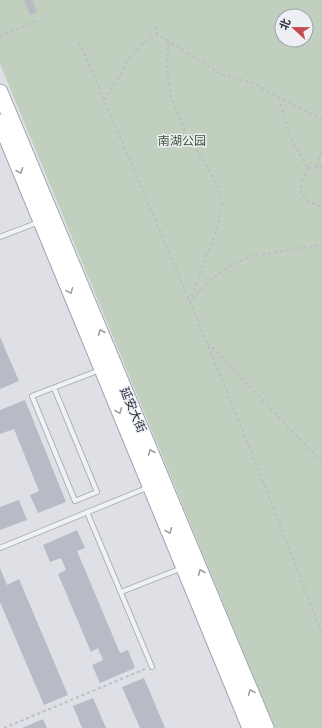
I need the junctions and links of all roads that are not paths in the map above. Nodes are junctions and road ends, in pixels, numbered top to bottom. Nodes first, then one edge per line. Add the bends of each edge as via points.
1 (0, 92) edge
2 (0, 122) edge
3 (41, 221) junction
4 (0, 237) edge
5 (102, 369) junction
6 (54, 388) junction
7 (150, 486) junction
8 (87, 512) junction
9 (0, 548) edge
10 (184, 567) junction
11 (121, 592) junction
12 (152, 667) road end
13 (250, 728) edge
14 (266, 728) edge

14 -> 1 main road, 延安大街
2 -> 3 main road, 延安大街 via 7,145
3 - 4 lane
3 -> 5 main road, 延安大街
5 - 6 lane
5 -> 7 main road, 延安大街
6 - 6 lane via 32,396 75,501 97,492
7 - 8 lane
7 -> 10 main road, 延安大街
8 - 9 lane
8 - 11 lane
10 - 11 lane
10 - 13 main road, 延安大街
11 - 12 lane

